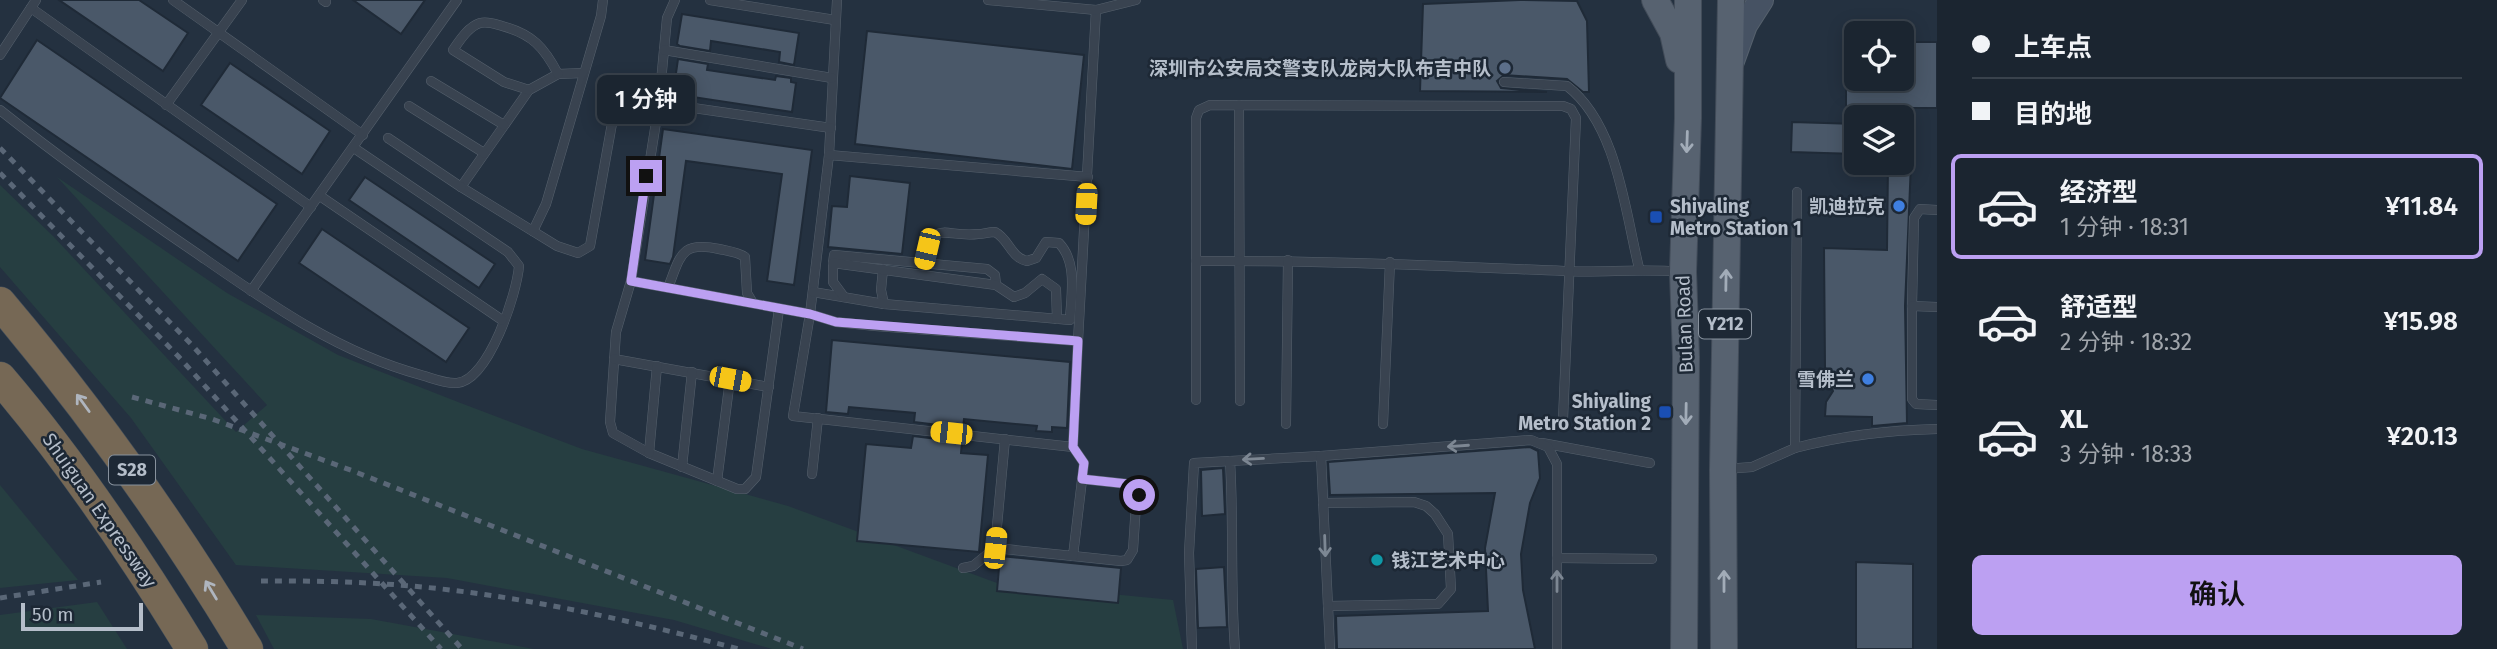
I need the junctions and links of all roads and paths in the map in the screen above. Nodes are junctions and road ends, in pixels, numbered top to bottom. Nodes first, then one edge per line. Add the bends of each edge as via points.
1 (173, 0) edge
2 (242, 0) edge
3 (457, 0) edge
4 (603, 0) edge
5 (675, 0) edge
6 (710, 0) edge
7 (837, 0) edge
8 (988, 0) edge
9 (1136, 0) edge
10 (1655, 0) edge
11 (1688, 0) edge
12 (1731, 0) edge
13 (1761, 0) edge
14 (34, 4) edge
15 (1096, 10) junction
16 (835, 20) junction
17 (219, 32) junction
18 (1688, 48) junction
19 (664, 50) junction
20 (0, 55) edge
21 (1729, 61) junction
22 (583, 73) junction
23 (558, 74) junction
24 (832, 78) junction
25 (620, 79) dead end
26 (430, 81) dead end
27 (1504, 82) dead end
28 (529, 90) junction
29 (659, 103) junction
30 (1688, 103) junction
31 (166, 105) junction
32 (1239, 105) junction
33 (409, 106) dead end
34 (0, 110) edge
35 (504, 125) junction
36 (831, 128) junction
37 (363, 135) junction
38 (388, 138) dead end
39 (354, 148) junction
40 (484, 153) junction
41 (829, 155) junction
42 (1088, 177) junction
43 (461, 187) junction
44 (1797, 192) dead end
45 (320, 196) junction
46 (312, 207) junction
47 (1937, 210) edge
48 (533, 231) junction
49 (1240, 260) junction
50 (1288, 260) junction
51 (1196, 261) junction
52 (1390, 262) junction
53 (833, 263) junction
54 (924, 263) junction
55 (1639, 268) junction
56 (883, 269) junction
57 (1568, 271) junction
58 (1682, 272) junction
59 (631, 281) junction
60 (669, 285) junction
61 (996, 285) junction
62 (251, 291) junction
63 (813, 292) junction
64 (845, 298) junction
65 (0, 303) edge
66 (753, 303) junction
67 (884, 304) junction
68 (1912, 306) junction
69 (1937, 307) edge
70 (779, 309) junction
71 (810, 314) junction
72 (1056, 319) junction
73 (502, 320) junction
74 (1078, 341) junction
75 (614, 359) junction
76 (657, 366) junction
77 (692, 372) junction
78 (0, 377) edge
79 (730, 379) junction
80 (769, 387) junction
81 (1196, 400) dead end
82 (1240, 401) dead end
83 (1937, 405) edge
84 (818, 418) junction
85 (1563, 419) dead end
86 (1286, 424) dead end
87 (1383, 424) dead end
88 (1937, 429) edge
89 (1005, 439) junction
90 (1541, 442) junction
91 (1073, 447) junction
92 (1795, 448) junction
93 (649, 453) junction
94 (1321, 456) junction
95 (1230, 461) junction
96 (1650, 463) dead end
97 (682, 467) junction
98 (1723, 470) junction
99 (812, 474) dead end
100 (1082, 479) junction
101 (717, 481) junction
102 (1323, 503) junction
103 (995, 548) junction
104 (1073, 556) junction
105 (1557, 558) junction
106 (1652, 559) dead end
107 (963, 568) dead end
108 (1328, 606) junction
109 (191, 649) edge
110 (247, 649) edge
111 (1192, 649) edge
112 (1235, 649) edge
113 (1330, 649) edge
114 (1557, 649) edge
115 (1684, 649) edge
116 (1724, 649) edge

1 - 17 lane
2 - 17 lane
3 - 37 lane
4 - 22 lane
5 - 19 lane via 667,18
6 - 16 lane
7 - 16 lane
8 - 15 lane
9 - 15 lane
10 - 30 main road via 1673,33
11 - 18 main road, Bulan Road / Y212
12 - 21 main road, Bulan Road / Y212
13 - 21 main road
14 - 20 lane
14 - 31 lane
15 - 42 lane
16 - 24 lane
17 - 31 lane
17 - 37 lane
18 - 21 main road
18 - 30 main road, Bulan Road / Y212
19 - 24 lane
19 - 29 lane
98 -> 21 main road, Bulan Road / Y212
22 - 23 lane
22 - 48 lane via 546,204
23 - 28 lane
23 - 28 lane via 539,41 487,22 465,34 453,50 504,82
24 - 36 lane
25 - 48 lane via 590,246 578,253
26 - 35 lane
27 - 55 lane via 1567,86 1589,108 1608,144
28 - 35 lane
29 - 36 lane
29 - 59 lane
30 -> 58 main road, Bulan Road / Y212
31 - 46 lane
32 - 49 lane
32 - 51 lane via 1204,107 1196,118
32 - 57 lane via 1571,109 1576,118
33 - 40 lane
34 - 62 lane via 64,162
35 - 40 lane
36 - 41 lane
37 - 39 lane
38 - 43 lane
39 - 45 lane
39 - 73 lane via 514,258 518,272
40 - 43 lane
41 - 42 lane
41 - 63 lane
42 - 74 lane
43 - 48 lane
44 - 92 lane
45 - 46 lane
45 - 73 lane
46 - 62 lane
47 - 68 lane via 1920,209 1914,218
49 - 50 lane
49 - 51 lane
49 - 82 lane
50 - 52 lane
50 - 86 lane
51 - 81 lane
52 - 57 lane
52 - 87 lane
53 - 54 lane via 834,255
53 - 56 lane
53 - 64 lane via 832,282
54 - 61 lane via 987,268 995,275
54 - 72 lane via 934,234 942,231 995,232 1015,255 1027,261 1036,258 1046,242 1059,243 1069,260 1070,320
55 - 57 lane
55 - 58 lane
56 - 61 lane
56 - 67 lane
57 - 85 lane
58 -> 115 main road, Bulan Road / Y212 via 1686,357
59 - 60 lane
59 - 75 lane via 616,332
60 - 66 lane
60 - 66 lane via 680,259 698,244 745,257 747,293
61 - 72 lane via 1014,297 1038,281 1047,281 1058,295
62 - 73 lane via 345,348 408,372 457,383 484,364
63 - 64 lane
63 - 71 lane
64 - 67 lane
110 -> 65 highway, S28 via 141,482 75,392
66 - 70 lane
67 - 72 lane
68 - 69 lane
68 - 83 lane via 1912,399 1916,404
70 - 71 lane
70 - 80 lane
71 - 74 lane via 862,325
71 - 84 lane via 793,416
74 - 91 lane
75 - 76 lane
75 - 93 lane via 611,428 622,440
76 - 77 lane
76 - 93 lane
77 - 79 lane
77 - 97 lane
78 - 109 highway, Shuiguan Expressway / S28 via 103,510
79 - 80 lane
79 - 101 lane
80 - 101 lane via 756,477 745,489
84 - 89 lane
84 - 99 lane
88 - 92 lane via 1890,430
89 - 91 lane
89 - 103 lane
90 -> 94 lane
90 - 96 lane
90 - 105 lane via 1557,464
91 - 100 lane via 1084,463
92 - 98 lane via 1752,467
93 - 97 lane
94 -> 95 lane
94 - 102 lane
95 - 111 lane via 1194,463 1189,552
95 - 112 lane
97 - 101 lane
116 -> 98 main road, Bulan Road / Y212
100 - 104 lane
100 - 104 lane via 1137,489 1133,550 1121,561
102 -> 108 lane
102 - 108 lane via 1414,502 1426,506 1443,524 1451,546 1451,589 1438,604
103 - 104 lane
103 - 107 lane via 973,566
105 - 106 lane
114 -> 105 lane
108 - 113 lane

